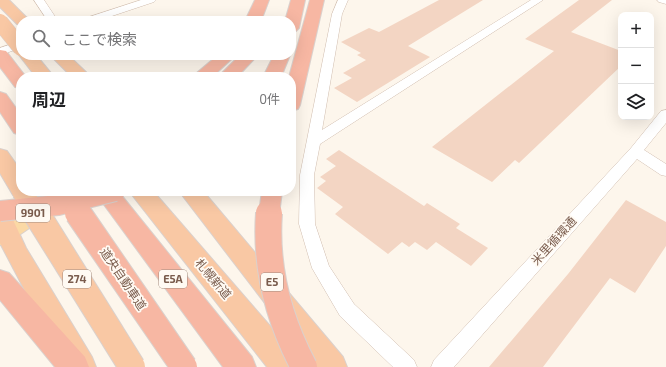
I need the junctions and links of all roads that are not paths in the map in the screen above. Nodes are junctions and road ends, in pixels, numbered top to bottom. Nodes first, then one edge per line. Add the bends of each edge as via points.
1 (1, 0) edge
2 (39, 0) edge
3 (151, 0) edge
4 (262, 0) edge
5 (298, 0) edge
6 (317, 0) edge
7 (343, 0) edge
8 (538, 0) edge
9 (662, 0) edge
10 (666, 1) edge
11 (17, 16) edge
12 (49, 16) edge
13 (103, 16) edge
14 (255, 16) edge
15 (294, 16) edge
16 (0, 22) edge
17 (16, 42) edge
18 (16, 46) edge
19 (0, 52) edge
20 (0, 55) edge
21 (31, 60) edge
22 (63, 60) edge
23 (222, 60) edge
24 (245, 60) edge
25 (280, 60) edge
26 (41, 72) edge
27 (77, 72) edge
28 (207, 72) edge
29 (232, 72) edge
30 (274, 72) edge
31 (16, 76) edge
32 (296, 85) edge
33 (0, 98) edge
34 (666, 114) edge
35 (16, 122) edge
36 (312, 143) junction
37 (636, 151) junction
38 (0, 156) edge
39 (666, 171) edge
40 (16, 181) edge
41 (23, 196) edge
42 (26, 196) edge
43 (56, 196) edge
44 (66, 196) edge
45 (98, 196) edge
46 (109, 196) edge
47 (144, 196) edge
48 (194, 196) edge
49 (271, 196) edge
50 (1, 220) edge
51 (0, 281) edge
52 (74, 367) edge
53 (81, 367) edge
54 (132, 367) edge
55 (184, 367) edge
56 (241, 367) edge
57 (286, 367) edge
58 (304, 367) edge
59 (332, 367) edge
60 (407, 367) edge
61 (441, 367) edge

1 - 11 highway
2 - 12 street
3 - 13 street
4 - 14 highway
5 - 15 highway
6 - 32 highway
7 - 36 street via 337,14
8 - 36 street
9 - 10 street
16 - 17 highway, bridge
18 - 19 street
20 - 31 highway
21 - 26 highway
22 - 27 highway
23 - 28 highway
24 - 29 highway
25 - 30 highway
33 - 35 highway
34 - 37 street, 米里循環通
36 - 60 street via 307,175 307,224 321,268 347,310
37 - 39 street
37 - 61 street, 米里循環通
38 - 40 highway, 274
41 - 50 main road, 9901
42 - 54 highway, 274, bridge
43 - 50 main road, 9901
44 - 55 highway, 道央自動車道, bridge
45 - 50 highway, bridge via 82,201 18,210
46 - 56 highway, E5A
47 - 57 highway, 札幌新道
48 - 59 highway
49 - 58 highway, E5, bridge via 267,240 271,275 278,309
50 - 53 highway via 16,252
51 - 52 highway

